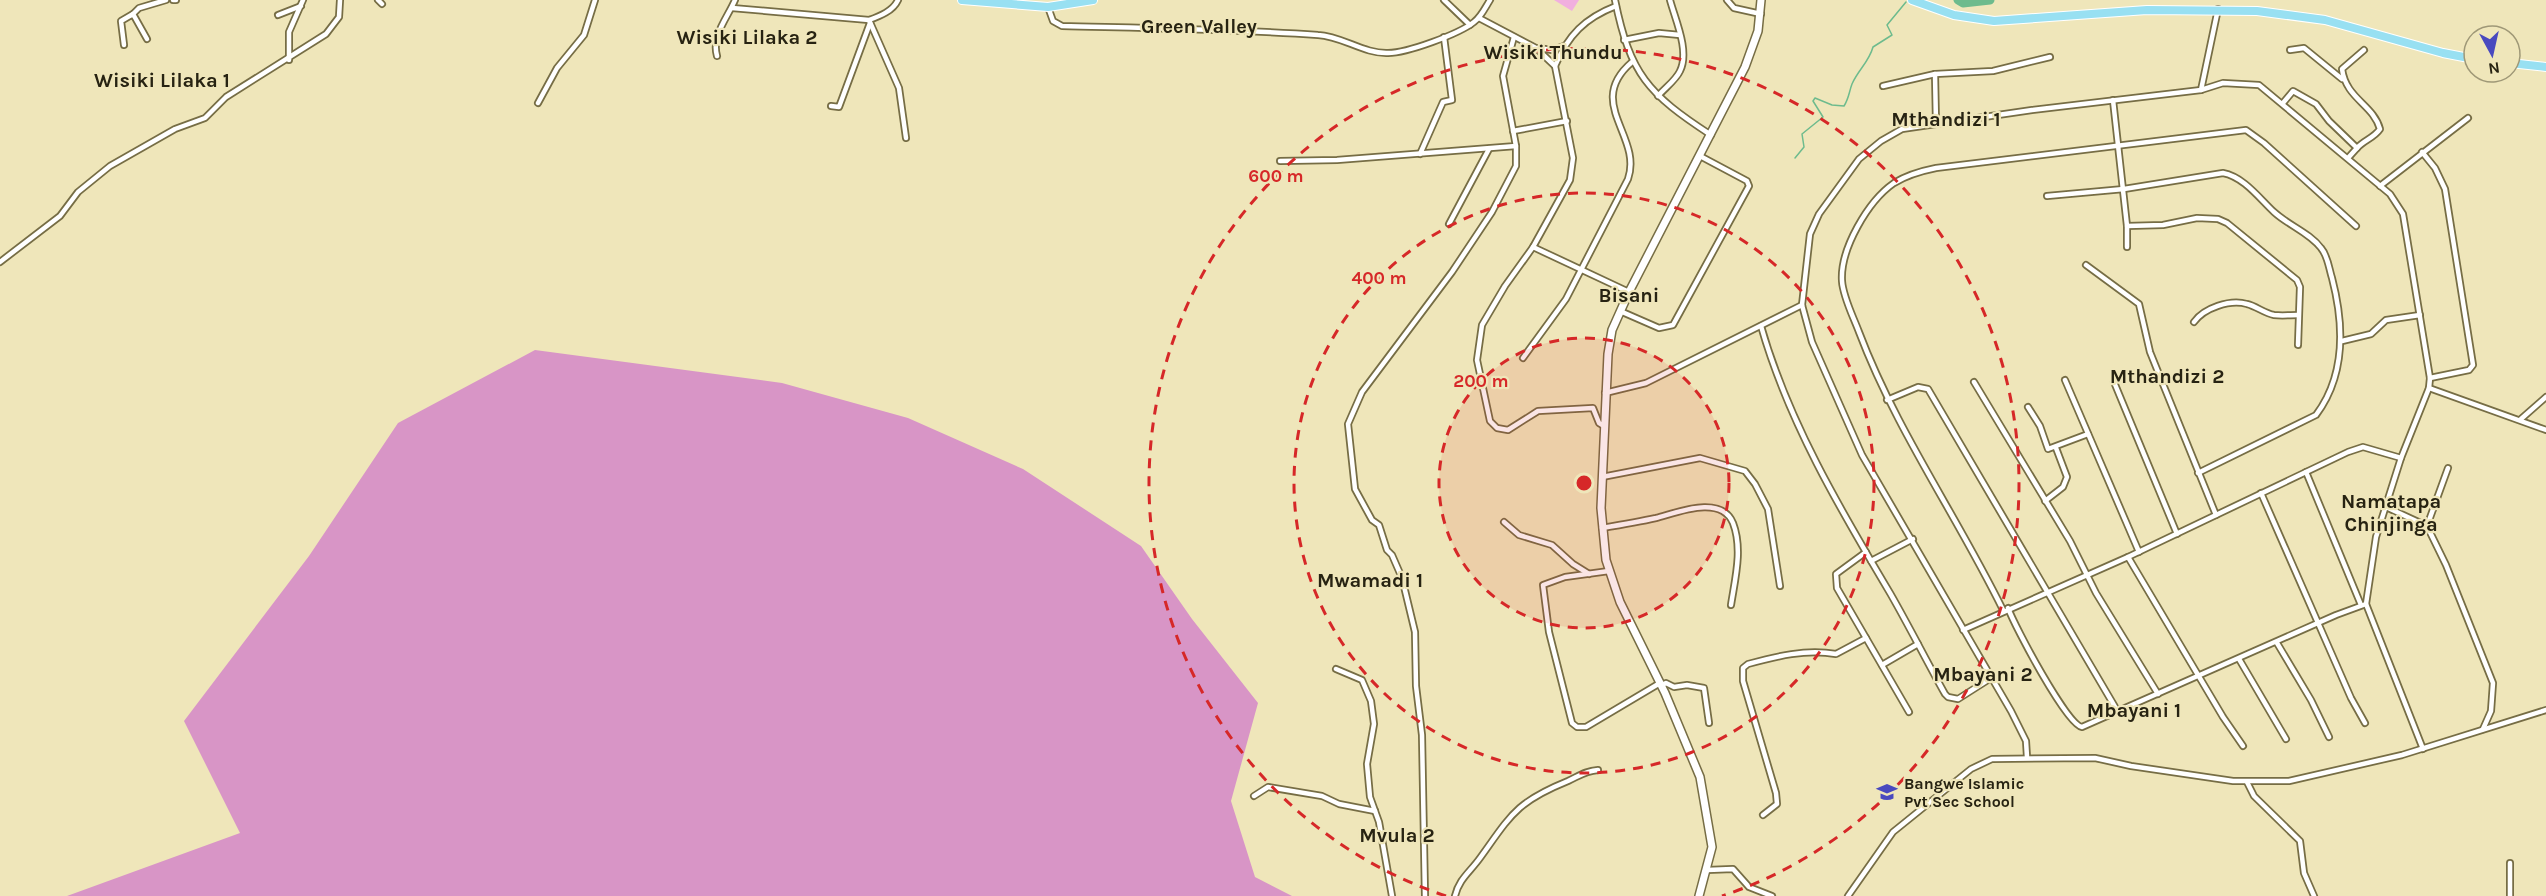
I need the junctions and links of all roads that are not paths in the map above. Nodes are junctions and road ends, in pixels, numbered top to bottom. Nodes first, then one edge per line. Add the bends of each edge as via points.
1 (166, 0) edge
2 (340, 0) edge
3 (595, 0) edge
4 (735, 0) edge
5 (898, 0) edge
6 (962, 0) edge
7 (1093, 0) edge
8 (1444, 0) edge
9 (1490, 0) edge
10 (1615, 0) edge
11 (1670, 0) edge
12 (1727, 0) edge
13 (1761, 0) edge
14 (1912, 0) edge
15 (302, 3) edge
16 (1616, 6) junction
17 (1048, 7) junction
18 (732, 8) junction
19 (2218, 9) junction
20 (1761, 14) junction
21 (132, 15) junction
22 (278, 15) dead end
23 (1479, 18) junction
24 (869, 21) junction
25 (1470, 25) junction
26 (1680, 35) junction
27 (1444, 37) junction
28 (1514, 37) junction
29 (147, 39) dead end
30 (1624, 40) junction
31 (124, 45) dead end
32 (1564, 46) junction
33 (1536, 48) junction
34 (2290, 50) dead end
35 (2364, 50) dead end
36 (717, 56) dead end
37 (2050, 57) dead end
38 (2462, 57) edge
39 (289, 60) junction
40 (1632, 62) junction
41 (2522, 65) edge
42 (1555, 66) junction
43 (2546, 68) edge
44 (1935, 74) junction
45 (2343, 81) junction
46 (1883, 86) dead end
47 (2201, 90) junction
48 (1658, 96) junction
49 (2113, 100) junction
50 (538, 103) dead end
51 (2283, 103) junction
52 (831, 106) dead end
53 (2468, 118) dead end
54 (1567, 121) junction
55 (1936, 123) junction
56 (1513, 130) junction
57 (1711, 135) junction
58 (906, 138) dead end
59 (2119, 145) junction
60 (1516, 146) junction
61 (2357, 148) junction
62 (1489, 149) junction
63 (2422, 152) junction
64 (1420, 154) junction
65 (1700, 156) junction
66 (2348, 158) junction
67 (1280, 161) dead end
68 (2380, 186) junction
69 (2124, 189) junction
70 (2047, 196) dead end
71 (1449, 224) dead end
72 (2127, 226) junction
73 (2356, 226) dead end
74 (1533, 247) junction
75 (2127, 247) dead end
76 (0, 262) edge
77 (2086, 265) dead end
78 (1580, 270) junction
79 (1629, 292) junction
80 (1802, 305) junction
81 (1620, 311) junction
82 (2298, 315) junction
83 (2420, 315) junction
84 (2194, 322) dead end
85 (1761, 326) junction
86 (2342, 341) junction
87 (2298, 345) dead end
88 (1524, 358) dead end
89 (2430, 378) junction
90 (2066, 380) dead end
91 (1974, 382) dead end
92 (2114, 382) dead end
93 (2429, 388) junction
94 (1605, 393) junction
95 (2546, 397) edge
96 (1887, 400) junction
97 (2028, 407) dead end
98 (2521, 419) junction
99 (1604, 426) junction
100 (2546, 430) edge
101 (2088, 434) junction
102 (2056, 448) junction
103 (2401, 458) junction
104 (2448, 468) dead end
105 (2306, 472) junction
106 (2198, 473) junction
107 (1602, 477) junction
108 (2261, 493) junction
109 (2045, 501) junction
110 (2386, 507) junction
111 (2216, 515) junction
112 (1504, 522) dead end
113 (2427, 526) junction
114 (1602, 528) junction
115 (2177, 534) junction
116 (1913, 539) junction
117 (1866, 552) junction
118 (2139, 552) junction
119 (2128, 557) junction
120 (1871, 561) junction
121 (1609, 571) junction
122 (1589, 574) junction
123 (2087, 575) junction
124 (1780, 586) dead end
125 (2046, 592) junction
126 (1731, 605) dead end
127 (2364, 605) junction
128 (2005, 609) junction
129 (2319, 623) junction
130 (1963, 630) junction
131 (1866, 638) junction
132 (2277, 643) junction
133 (1918, 644) junction
134 (2239, 659) junction
135 (1882, 665) junction
136 (1336, 669) dead end
137 (2199, 676) junction
138 (1991, 678) junction
139 (1661, 684) junction
140 (2158, 694) junction
141 (2546, 710) edge
142 (1909, 712) dead end
143 (2118, 712) junction
144 (1709, 723) dead end
145 (2365, 723) dead end
146 (2483, 729) junction
147 (2329, 737) dead end
148 (2286, 739) dead end
149 (2243, 746) dead end
150 (2423, 748) junction
151 (2027, 757) junction
152 (1598, 770) dead end
153 (2247, 782) junction
154 (1254, 796) dead end
155 (1375, 811) junction
156 (1763, 814) dead end
157 (2510, 863) dead end
158 (1707, 870) junction
159 (1392, 896) edge
160 (1425, 896) edge
161 (1455, 896) edge
162 (1699, 896) edge
163 (1770, 896) edge
164 (1848, 896) edge
165 (2314, 896) edge
166 (2510, 896) edge

1 - 21 street via 139,8
2 - 39 street via 335,25
3 - 50 street via 587,30 556,68
4 - 18 street
5 - 24 street via 895,6
6 - 17 main road
7 - 17 main road
8 - 25 street
9 - 23 street
10 - 16 street
11 - 26 street
12 - 20 street via 1734,8
13 - 20 street
14 - 19 main road via 1954,15 1994,21
15 - 22 street
15 - 39 street via 289,32
16 - 30 street
16 - 32 street via 1583,23
17 - 27 street via 1053,21 1062,26 1238,29 1320,35 1376,53 1393,53
18 - 24 street
18 - 36 street via 719,32
19 - 38 main road via 2325,20
19 - 47 street
20 - 57 street via 1754,45
21 - 29 street
21 - 31 street via 121,21
23 - 25 street
23 - 28 street
24 - 52 street via 839,106
24 - 58 street via 899,88
25 - 27 street
26 - 30 street via 1659,33
26 - 48 street via 1681,70
27 - 64 street via 1452,100 1443,102
28 - 33 street
28 - 56 street via 1503,76
30 - 40 street
32 - 33 street via 1552,50
32 - 42 street
33 - 42 street
34 - 45 street via 2304,48
35 - 45 street via 2342,69
37 - 44 street via 1983,72
39 - 76 street via 226,97 205,118 175,129 110,166 78,192 60,216
40 - 48 street
40 - 78 street via 1619,75 1612,91 1630,173
41 - 43 main road
42 - 54 street
44 - 46 street
44 - 55 street
45 - 61 street via 2378,120 2380,129
47 - 49 street
47 - 51 street via 2223,83 2248,82 2259,85
48 - 57 street
49 - 55 street
49 - 59 street
51 - 61 street via 2293,91 2316,104
51 - 66 street
53 - 63 street
54 - 56 street
54 - 74 street via 1572,173
55 - 80 street via 1902,129 1886,137 1859,159 1839,186 1810,234
56 - 60 street
57 - 65 street
59 - 69 street
59 - 73 street via 2246,130
59 - 96 street via 1936,168 1906,176 1883,194 1854,236 1842,278
60 - 62 street
60 - 160 street via 1516,166 1492,212 1362,392 1348,424 1355,489 1372,520 1379,525 1402,578 1415,632 1422,735
61 - 66 street
62 - 64 street
62 - 71 street
63 - 68 street
63 - 89 street via 2445,189 2473,364 2469,370
64 - 67 street
65 - 79 street
65 - 81 street via 1747,181 1749,186 1673,325 1659,328
66 - 68 street
68 - 83 street via 2403,214
69 - 70 street
69 - 72 street
69 - 86 street via 2223,173 2238,179 2323,250 2339,305
72 - 75 street
72 - 82 street via 2207,218 2227,223 2297,280
74 - 78 street
74 - 99 street via 1493,304 1479,337 1477,360 1490,420 1497,428 1508,430 1538,411 1593,408
77 - 106 street via 2139,304 2151,352
78 - 79 street
78 - 88 street via 1566,299
79 - 81 street
80 - 85 street
80 - 116 street via 1812,342 1849,427
81 - 94 street via 1609,344
82 - 84 street via 2273,315 2245,303 2232,303 2210,310
82 - 87 street
83 - 86 street via 2386,320 2371,334
83 - 89 street
85 - 94 street via 1646,383
85 - 117 street via 1786,396
86 - 106 street via 2326,399 2316,415
89 - 93 street
90 - 101 street
91 - 109 street
92 - 115 street
93 - 98 street
93 - 103 street
94 - 99 street
95 - 98 street
96 - 125 street via 1918,387 1928,389
96 - 128 street
97 - 102 street via 2040,426 2046,447
98 - 100 street
99 - 107 street
101 - 102 street
101 - 118 street
102 - 109 street via 2067,477 2063,488
103 - 105 street via 2363,447
103 - 110 street
104 - 113 street
105 - 108 street
105 - 127 street
106 - 111 street
107 - 114 street
107 - 124 street via 1700,458 1744,471 1768,509
108 - 111 street
108 - 129 street
109 - 123 street
110 - 113 street
110 - 127 street via 2372,555
111 - 115 street
112 - 122 street via 1519,535 1552,545
113 - 146 street via 2492,677 2492,705
114 - 121 street
114 - 126 street via 1695,507 1725,513 1732,522 1738,553
115 - 118 street
116 - 120 street
116 - 130 street
117 - 120 street
117 - 131 street via 1840,570 1836,579 1839,592
118 - 119 street
119 - 123 street
119 - 137 street
120 - 133 street
121 - 122 street
121 - 139 street
122 - 139 street via 1543,585 1549,632 1572,723 1586,727
123 - 125 street
123 - 140 street
125 - 128 street
125 - 143 street
127 - 129 street
127 - 150 street
128 - 130 street
128 - 143 street via 2075,725 2085,726
129 - 132 street
129 - 145 street
130 - 138 street
131 - 135 street
131 - 156 street via 1838,653 1814,650 1760,660 1743,668 1743,681 1776,793 1777,804
132 - 134 street
132 - 147 street via 2312,700
133 - 135 street
133 - 138 street via 1948,698 1958,699
134 - 137 street
134 - 148 street
135 - 142 street
136 - 155 street via 1362,680 1371,701 1374,729 1367,764
137 - 140 street
137 - 149 street
138 - 151 street via 2023,732
139 - 144 street via 1704,688
139 - 158 street via 1703,791 1712,847
140 - 143 street
141 - 146 street
146 - 150 street
150 - 153 street via 2308,778
151 - 153 street via 2095,758
151 - 164 street via 1992,759 1971,769 1888,837
152 - 161 street via 1581,772 1523,803 1460,881
153 - 165 street via 2254,795 2300,841 2304,873
154 - 155 street via 1268,787 1322,796 1339,804
155 - 159 street
157 - 166 street
158 - 162 street
158 - 163 street via 1733,869 1749,887

